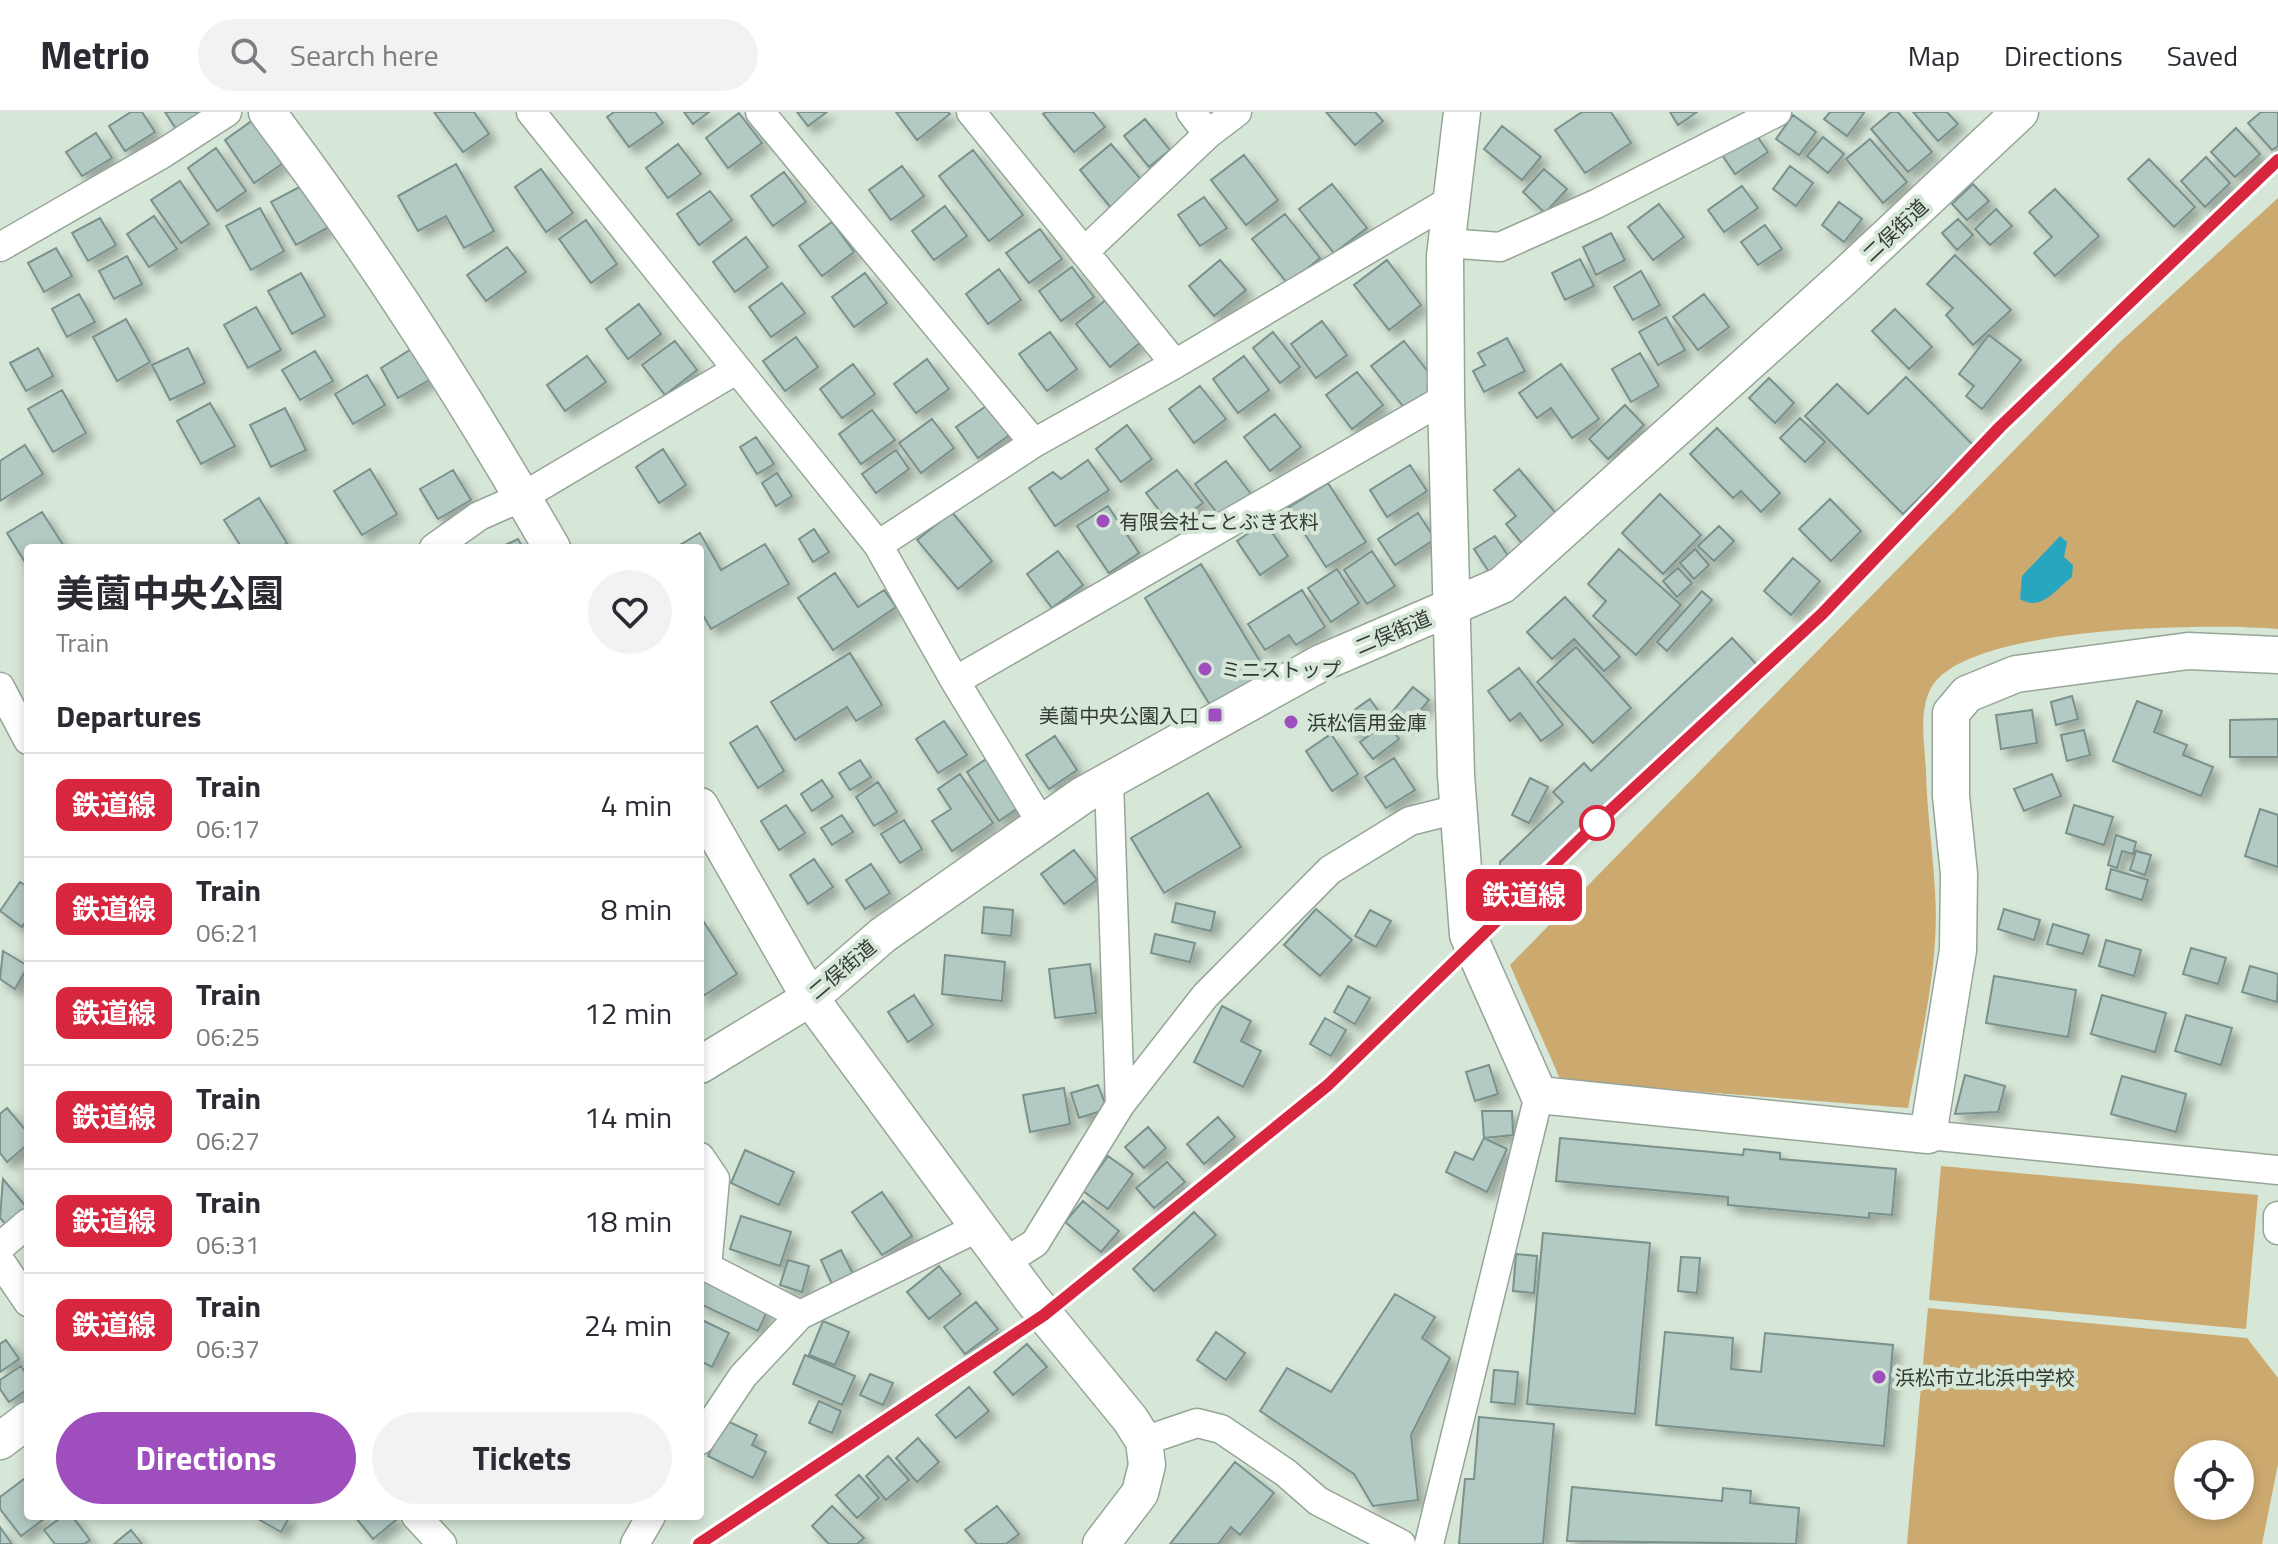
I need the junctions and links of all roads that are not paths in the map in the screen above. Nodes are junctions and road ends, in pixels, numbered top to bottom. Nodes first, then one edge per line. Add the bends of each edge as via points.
1 (227, 112) edge
2 (267, 112) edge
3 (531, 112) edge
4 (760, 112) edge
5 (971, 112) edge
6 (1237, 112) edge
7 (1462, 112) edge
8 (1777, 112) edge
9 (2020, 112) edge
10 (1199, 123) edge
11 (1451, 200) junction
12 (1447, 243) junction
13 (0, 247) edge
14 (1084, 252) junction
15 (1175, 364) junction
16 (736, 370) junction
17 (1446, 398) junction
18 (1034, 443) junction
19 (522, 497) junction
20 (440, 544) edge
21 (550, 544) edge
22 (878, 545) junction
23 (1451, 607) junction
24 (2278, 655) edge
25 (955, 681) junction
26 (0, 687) edge
27 (24, 732) edge
28 (1109, 781) junction
29 (1458, 809) junction
30 (704, 813) edge
31 (1042, 824) junction
32 (810, 998) junction
33 (704, 1063) edge
34 (1539, 1095) junction
35 (1120, 1105) junction
36 (1928, 1135) junction
37 (704, 1163) edge
38 (2278, 1170) edge
39 (2278, 1216) edge
40 (24, 1226) edge
41 (979, 1227) junction
42 (2278, 1230) edge
43 (0, 1247) edge
44 (0, 1261) edge
45 (1005, 1262) junction
46 (24, 1296) edge
47 (800, 1315) junction
48 (24, 1423) edge
49 (704, 1434) edge
50 (0, 1441) edge
51 (1144, 1441) junction
52 (420, 1520) edge
53 (649, 1520) edge
54 (442, 1544) edge
55 (635, 1544) edge
56 (1101, 1544) edge
57 (1401, 1544) edge
58 (1429, 1544) edge

1 - 13 street
2 - 19 street via 403,302
3 - 16 street
4 - 18 street
5 - 14 street
6 - 10 street
7 - 11 street
8 - 12 street via 1500,247
9 - 23 street, 二俣街道 via 1502,585
10 - 14 street
11 - 12 street
11 - 15 street
12 - 17 street
14 - 15 street
15 - 18 street
16 - 19 street
16 - 22 street
17 - 23 street
17 - 25 street
18 - 22 street
19 - 20 street via 479,516
19 - 21 street
22 - 25 street
23 - 28 street, 二俣街道 via 1321,663
23 - 29 street
24 - 36 street via 2188,651 2016,674 1967,694 1951,713 1958,950
25 - 31 street
26 - 27 street
28 - 31 street, 二俣街道
28 - 35 street
29 - 34 street via 1468,935
29 - 35 street via 1410,821 1330,870 1205,996
30 - 32 street
31 - 32 street, 二俣街道 via 883,935
32 - 33 street, 二俣街道
32 - 41 street
34 - 36 street
34 - 58 street
35 - 45 street via 1035,1243
36 - 38 street
37 - 47 street via 715,1179 707,1267
39 - 42 street
40 - 43 street
41 - 45 street
41 - 47 street
44 - 46 street
45 - 51 street
47 - 49 street via 743,1376
48 - 50 street
51 - 56 street via 1147,1465 1140,1493
51 - 57 street via 1197,1423 1221,1429 1318,1501
52 - 54 street
53 - 55 street

